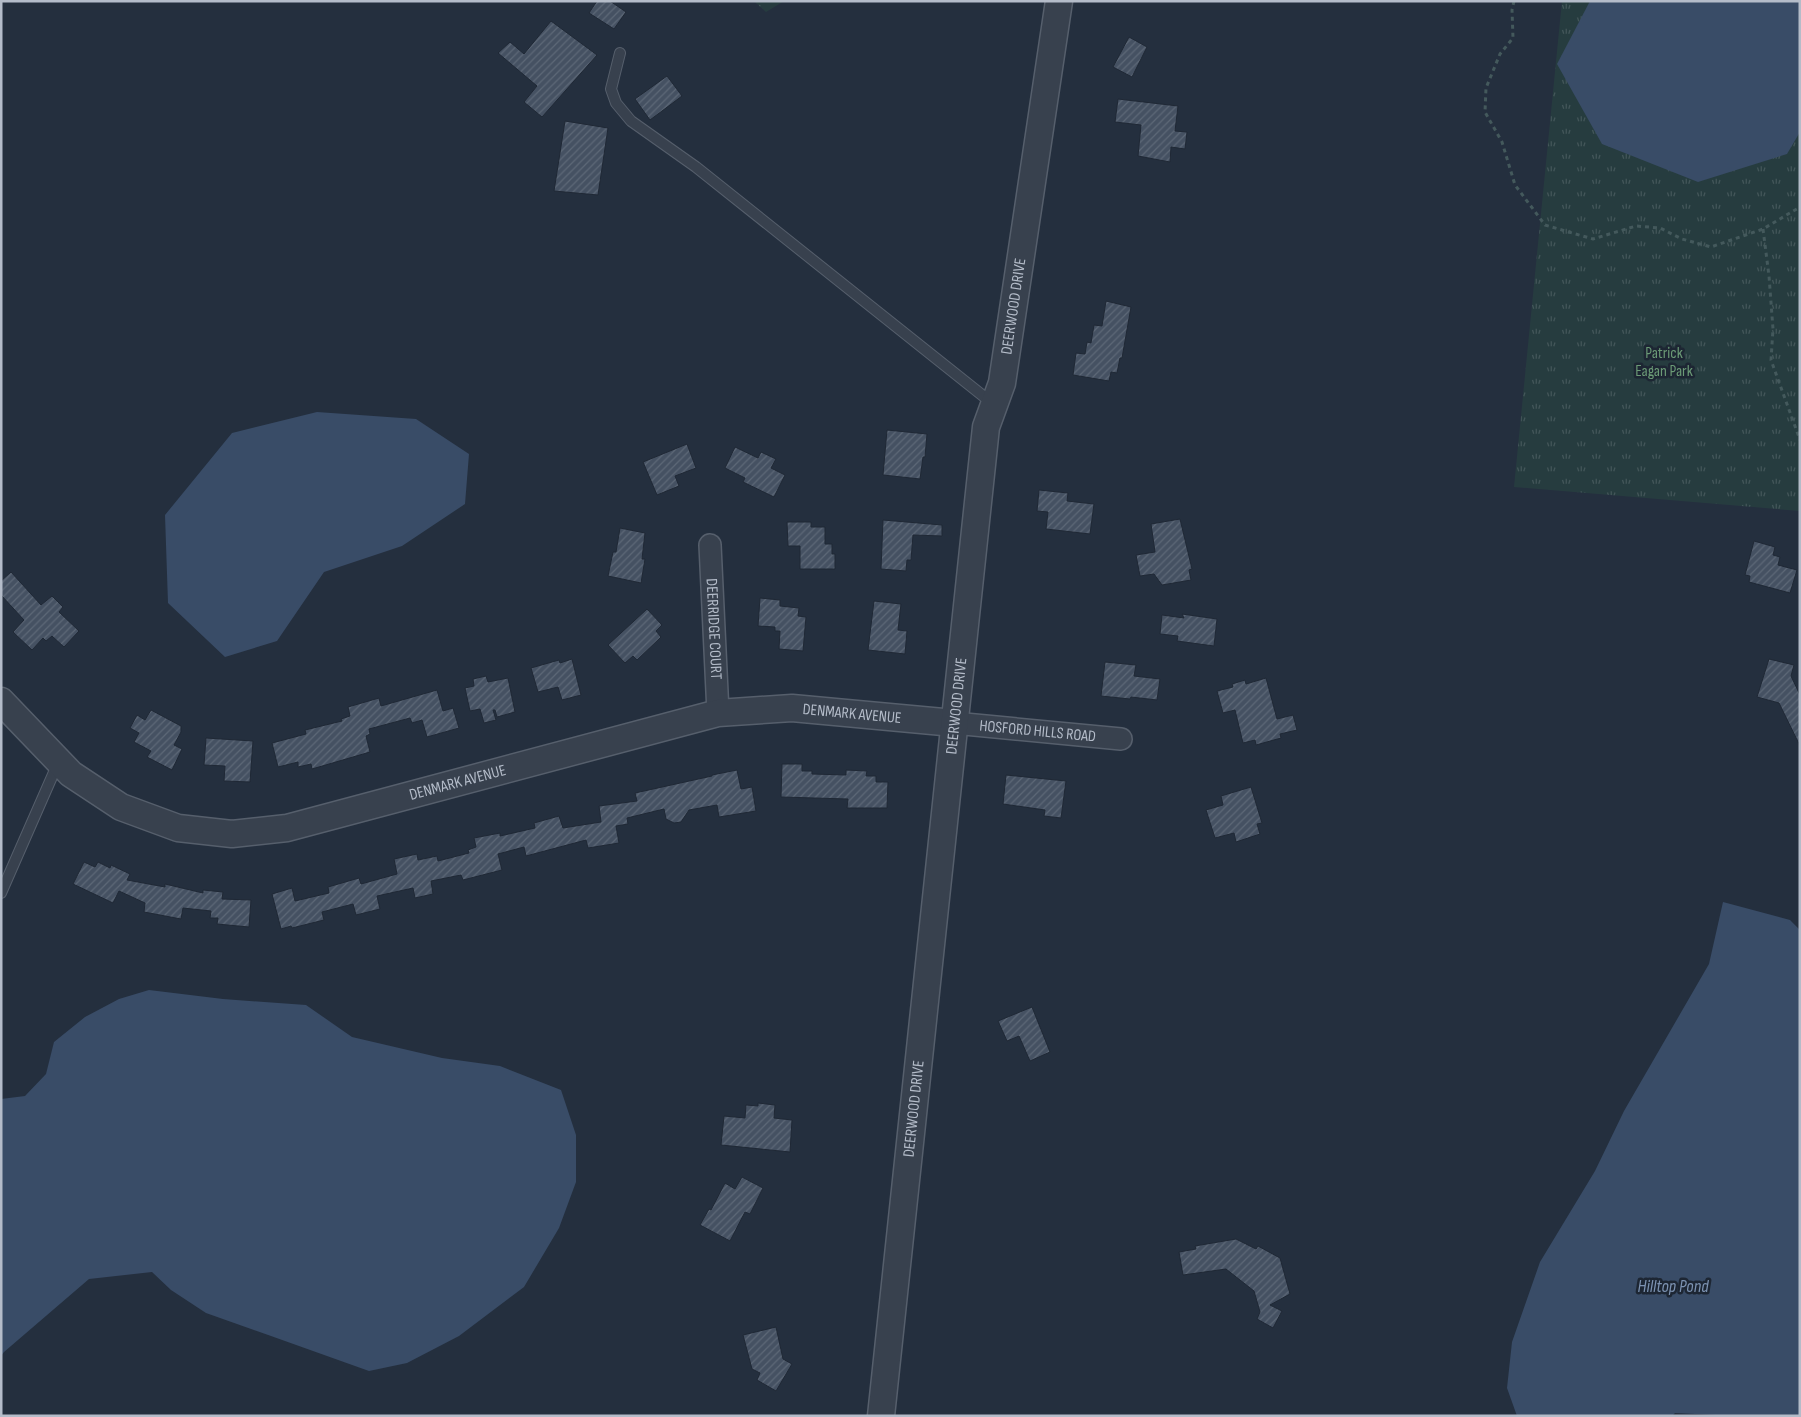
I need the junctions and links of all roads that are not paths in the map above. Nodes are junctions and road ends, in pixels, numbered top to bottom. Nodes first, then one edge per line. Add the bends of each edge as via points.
1 (1060, 1) edge
2 (620, 53) dead end
3 (994, 405) junction
4 (710, 545) dead end
5 (1, 701) edge
6 (718, 713) junction
7 (954, 723) junction
8 (1122, 740) dead end
9 (59, 761) junction
10 (1, 893) edge
11 (881, 1416) edge

1 - 3 street, DEERWOOD DRIVE via 1002,383
2 - 3 lane via 611,89 616,103 631,120 696,167
3 - 7 street, DEERWOOD DRIVE via 986,427
4 - 6 street, DEERRIDGE COURT
5 - 9 street, DENMARK AVENUE
6 - 7 street, DENMARK AVENUE via 792,708
6 - 9 street, DENMARK AVENUE via 287,828 232,834 178,828 121,807 71,774
7 - 8 street, HOSFORD HILLS ROAD
7 - 11 street, DEERWOOD DRIVE
9 - 10 lane

